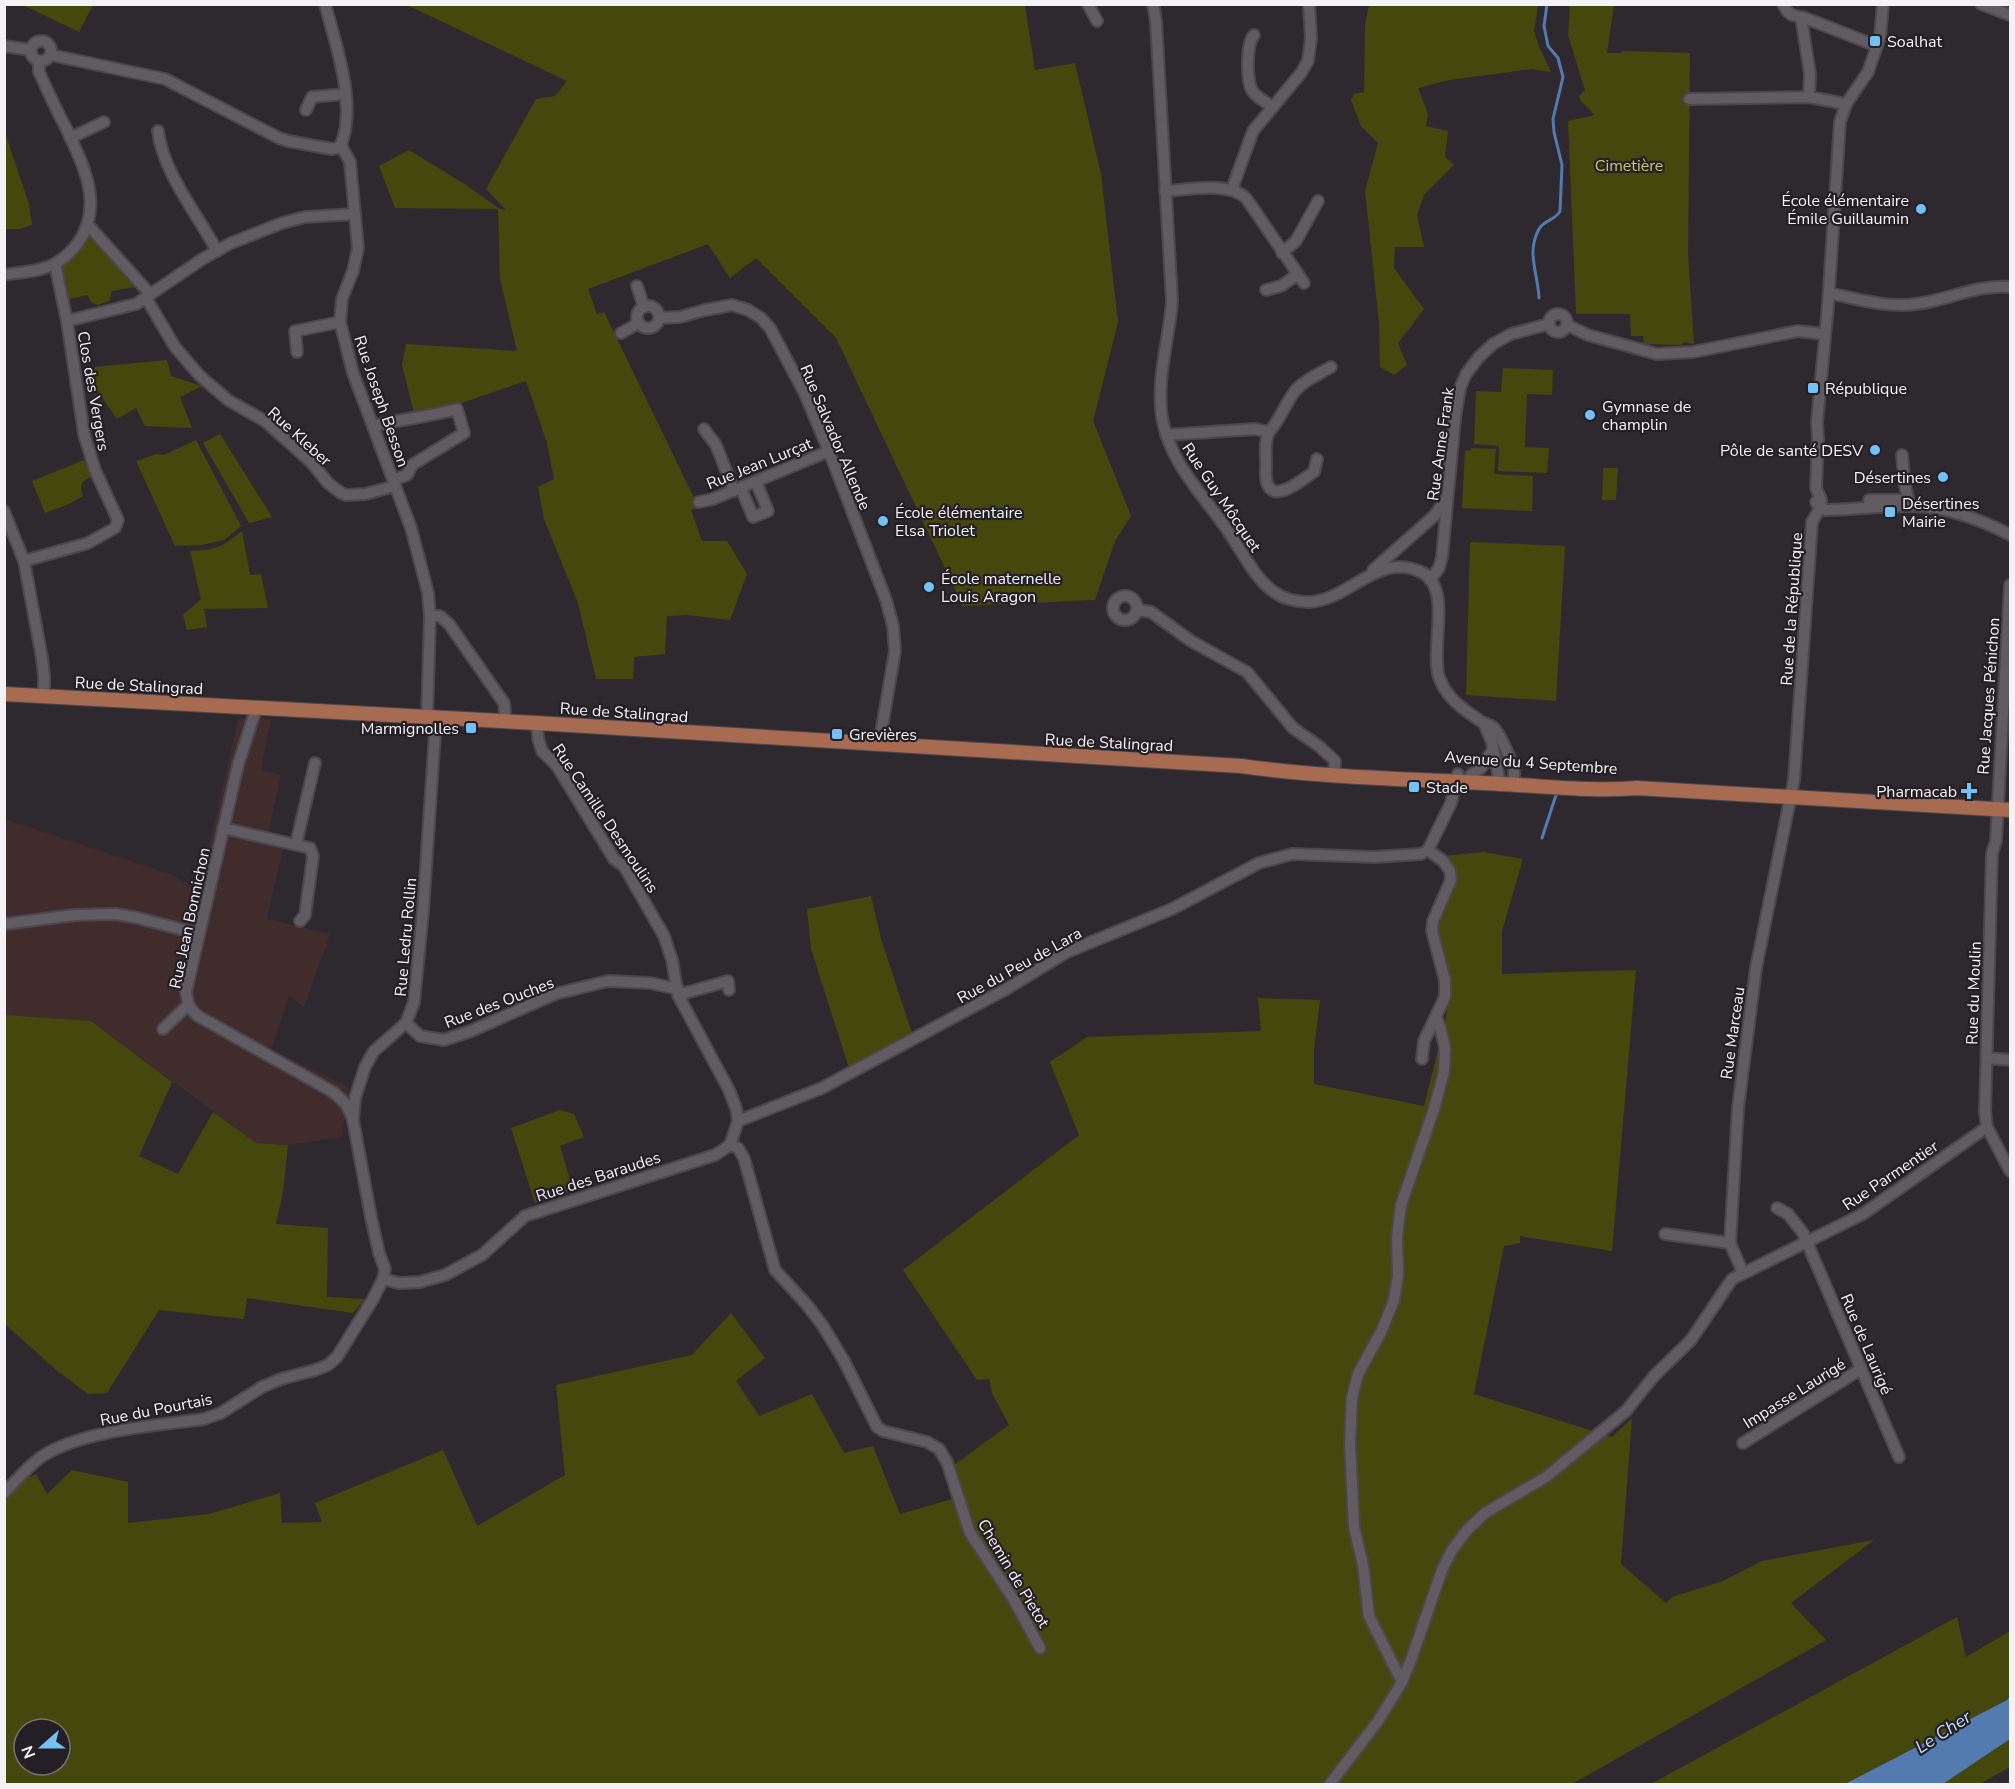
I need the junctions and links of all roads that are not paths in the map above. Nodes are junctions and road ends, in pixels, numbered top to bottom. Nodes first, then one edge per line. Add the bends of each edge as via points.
1 (325, 4) edge
2 (1088, 4) edge
3 (1153, 4) edge
4 (1309, 4) edge
5 (1783, 4) edge
6 (1884, 4) edge
7 (1981, 4) edge
8 (2010, 15) edge
9 (1800, 17) junction
10 (1097, 21) dead end
11 (1254, 35) dead end
12 (4, 46) edge
13 (1877, 46) junction
14 (31, 50) junction
15 (51, 54) junction
16 (39, 61) junction
17 (345, 94) junction
18 (1809, 97) junction
19 (1689, 99) dead end
20 (1846, 104) junction
21 (1273, 108) junction
22 (306, 110) dead end
23 (104, 122) dead end
24 (158, 131) dead end
25 (70, 138) junction
26 (341, 145) junction
27 (1232, 189) junction
28 (1165, 191) junction
29 (1318, 201) dead end
30 (355, 214) junction
31 (88, 225) junction
32 (217, 251) junction
33 (1282, 253) junction
34 (55, 264) junction
35 (4, 275) edge
36 (637, 286) dead end
37 (2010, 287) edge
38 (1266, 290) dead end
39 (1829, 293) junction
40 (148, 296) junction
41 (644, 307) junction
42 (659, 318) junction
43 (67, 321) junction
44 (340, 322) junction
45 (639, 323) junction
46 (621, 333) dead end
47 (1824, 334) junction
48 (297, 352) dead end
49 (1331, 366) dead end
50 (373, 426) junction
51 (704, 429) dead end
52 (1269, 432) junction
53 (1166, 435) junction
54 (829, 451) junction
55 (1902, 455) dead end
56 (1317, 459) dead end
57 (756, 482) junction
58 (394, 483) junction
59 (738, 489) junction
60 (1447, 497) junction
61 (699, 502) dead end
62 (1820, 504) junction
63 (1910, 506) junction
64 (4, 511) edge
65 (2010, 535) edge
66 (24, 561) junction
67 (1368, 574) junction
68 (1430, 580) junction
69 (2010, 585) edge
70 (1138, 610) dead end
71 (430, 616) junction
72 (4, 694) edge
73 (44, 696) junction
74 (256, 709) junction
75 (431, 718) junction
76 (506, 722) junction
77 (537, 723) junction
78 (1484, 723) junction
79 (879, 745) junction
80 (1493, 750) junction
81 (315, 763) dead end
82 (1335, 771) junction
83 (1462, 777) junction
84 (1506, 780) junction
85 (1790, 798) junction
86 (1996, 810) junction
87 (2010, 810) edge
88 (224, 828) junction
89 (296, 844) junction
90 (1428, 850) junction
91 (300, 921) dead end
92 (4, 924) edge
93 (199, 934) junction
94 (729, 990) dead end
95 (678, 992) junction
96 (188, 1005) junction
97 (1436, 1017) junction
98 (406, 1023) junction
99 (163, 1029) dead end
100 (1422, 1059) dead end
101 (1987, 1059) junction
102 (2010, 1060) edge
103 (354, 1120) junction
104 (738, 1122) junction
105 (1987, 1127) junction
106 (730, 1144) junction
107 (2010, 1171) edge
108 (1777, 1208) dead end
109 (1665, 1234) dead end
110 (1807, 1242) junction
111 (1730, 1243) junction
112 (1743, 1274) junction
113 (383, 1279) junction
114 (1861, 1369) junction
115 (1743, 1443) dead end
116 (1899, 1457) dead end
117 (4, 1493) edge
118 (1040, 1648) dead end
119 (1402, 1682) junction
120 (1330, 1785) edge

1 - 17 street
2 - 10 street
3 - 28 street, Rue Guy Môcquet
4 - 21 street via 1308,61
5 - 9 street via 1786,11
6 - 13 street
7 - 8 street
9 - 13 street
9 - 18 street via 1810,74
11 - 21 street via 1248,48 1250,86
12 - 14 street
13 - 20 street via 1868,72
14 - 15 street via 44,40 51,47
14 - 16 street
15 - 16 street
15 - 26 street via 165,79 288,141 332,149
16 - 25 street via 39,72
17 - 22 street via 312,97
17 - 26 street
18 - 19 street
18 - 20 street
20 - 39 street via 1840,122
21 - 27 street via 1253,131
23 - 25 street
24 - 32 street via 161,148 187,202
25 - 31 street via 91,190
26 - 30 street, Rue Joseph Besson via 350,162
27 - 28 street
27 - 33 street via 1246,198
28 - 53 street, Rue Guy Môcquet via 1172,301 1160,393
29 - 33 street via 1296,241
30 - 32 street via 294,219
30 - 44 street, Rue Joseph Besson via 357,254 342,299
31 - 34 street via 74,248
31 - 40 street
32 - 40 street
33 - 38 street via 1300,279
34 - 35 street
34 - 43 street, Clos des Vergers
36 - 41 street
37 - 39 street via 1984,288 1901,305
39 - 47 street
40 - 43 street via 127,307
40 - 58 street, Rue Kleber via 171,341 200,376 228,400 265,421 340,493 365,494
41 - 42 street via 655,308
41 - 45 street via 639,312
42 - 45 street via 651,327
42 - 54 street, Rue Salvador Allende via 732,306 761,318 804,392
43 - 66 street, Clos des Vergers via 84,434 94,470 118,524 88,543
44 - 48 street via 295,332
44 - 50 street, Rue Joseph Besson via 353,373
45 - 46 street
47 - 60 street, Rue Anne Frank via 1798,331 1693,352 1657,354 1587,335 1567,325 1556,332 1550,324 1511,334 1479,357 1460,388
47 - 62 street via 1814,495 1815,502
49 - 52 street via 1295,392
50 - 58 street, Rue Joseph Besson
50 - 58 street via 457,409 464,433 412,465 407,475
51 - 59 street
52 - 53 street via 1255,429
52 - 56 street via 1265,439 1267,484 1272,490 1287,490 1314,472
53 - 67 street, Rue Guy Môcquet via 1188,480 1254,571 1274,592 1311,602 1337,594
54 - 57 street, Rue Jean Lurçat
54 - 79 street, Rue Salvador Allende via 893,626 895,651
55 - 63 street
57 - 59 street, Rue Jean Lurçat
57 - 59 street via 768,511 753,517
58 - 71 street, Rue Joseph Besson via 411,528
59 - 61 street, Rue Jean Lurçat
60 - 67 street via 1434,516
60 - 68 street, Rue Anne Frank via 1442,557
62 - 63 street via 1826,510
62 - 85 street, Rue de la République via 1812,522
63 - 65 street via 1969,517
64 - 66 street
66 - 73 street via 43,667
67 - 68 street, Rue Guy Môcquet via 1405,568
68 - 78 street via 1438,596 1436,659 1444,688 1452,699
69 - 86 street, Rue Jacques Pénichon
70 - 82 street via 1151,612 1191,641 1246,672 1293,728 1335,761
71 - 75 street, Rue Joseph Besson
71 - 76 street via 440,616 449,624 504,703
72 - 73 main road, Rue de Stalingrad
73 - 74 main road, Rue de Stalingrad
74 - 75 main road, Rue de Stalingrad
74 - 88 street, Rue Jean Bonnichon
75 - 76 main road, Rue de Stalingrad
75 - 98 street, Rue Ledru Rollin via 423,910 414,1002
76 - 77 main road, Rue de Stalingrad
77 - 79 main road, Rue de Stalingrad
77 - 95 street, Rue Camille Desmoulins via 542,751 557,766 615,859 624,866 664,936
78 - 80 street
78 - 84 street via 1493,727 1510,761
79 - 82 main road, Rue de Stalingrad via 1241,766 1278,764
80 - 83 street via 1481,768
80 - 84 street
81 - 89 street
82 - 83 main road, Avenue du 4 Septembre
83 - 84 main road, Avenue du 4 Septembre
83 - 90 street
84 - 85 main road, Avenue du 4 Septembre via 1619,783 1637,788
85 - 86 main road
85 - 111 street, Rue Marceau via 1749,1021 1738,1108
86 - 87 main road
86 - 101 street, Rue du Moulin
88 - 89 street
88 - 93 street, Rue Jean Bonnichon
89 - 91 street via 310,848 313,856 305,915
90 - 97 street via 1443,861 1451,880 1433,921 1434,944 1445,980 1445,997
90 - 104 street, Rue du Peu de Lara via 1421,854 1374,857 1292,854 1259,863 1172,909 1066,952 1008,988 822,1088
92 - 93 street via 116,914
93 - 96 street, Rue Jean Bonnichon via 186,992
94 - 95 street via 728,981
95 - 98 street, Rue des Ouches via 650,983 608,981 555,994 444,1040 420,1035
95 - 104 street, Rue Camille Desmoulins via 729,1090
96 - 99 street
96 - 103 street, Rue Jean Bonnichon via 198,1016 333,1092 346,1104
97 - 100 street via 1424,1041
97 - 119 street via 1445,1048 1444,1072 1401,1205 1394,1300 1358,1374 1352,1398 1354,1527 1369,1616
98 - 103 street via 374,1051 365,1067 355,1098
101 - 102 street
101 - 105 street, Rue du Moulin
103 - 113 street via 385,1269
104 - 106 street
105 - 107 street, Rue du Moulin
105 - 110 street, Rue Parmentier via 1863,1214
106 - 113 street, Rue des Baraudes via 715,1155 525,1216 482,1255 445,1275 420,1282
106 - 118 street, Chemin de Pietot via 744,1158 775,1270 823,1326 877,1427 939,1449 970,1533
108 - 110 street via 1788,1214
109 - 111 street
110 - 112 street, Rue Parmentier
110 - 114 street, Rue de Laurigé
111 - 112 street, Rue Marceau
112 - 119 street, Rue Parmentier via 1732,1279 1691,1340 1653,1376 1626,1411 1546,1477 1485,1513 1467,1530 1442,1570
113 - 117 street, Rue du Pourtais via 337,1357 328,1365 262,1387 204,1419 69,1443 40,1458
114 - 115 street, Impasse Laurigé
114 - 116 street, Rue de Laurigé
119 - 120 street, Rue Parmentier

